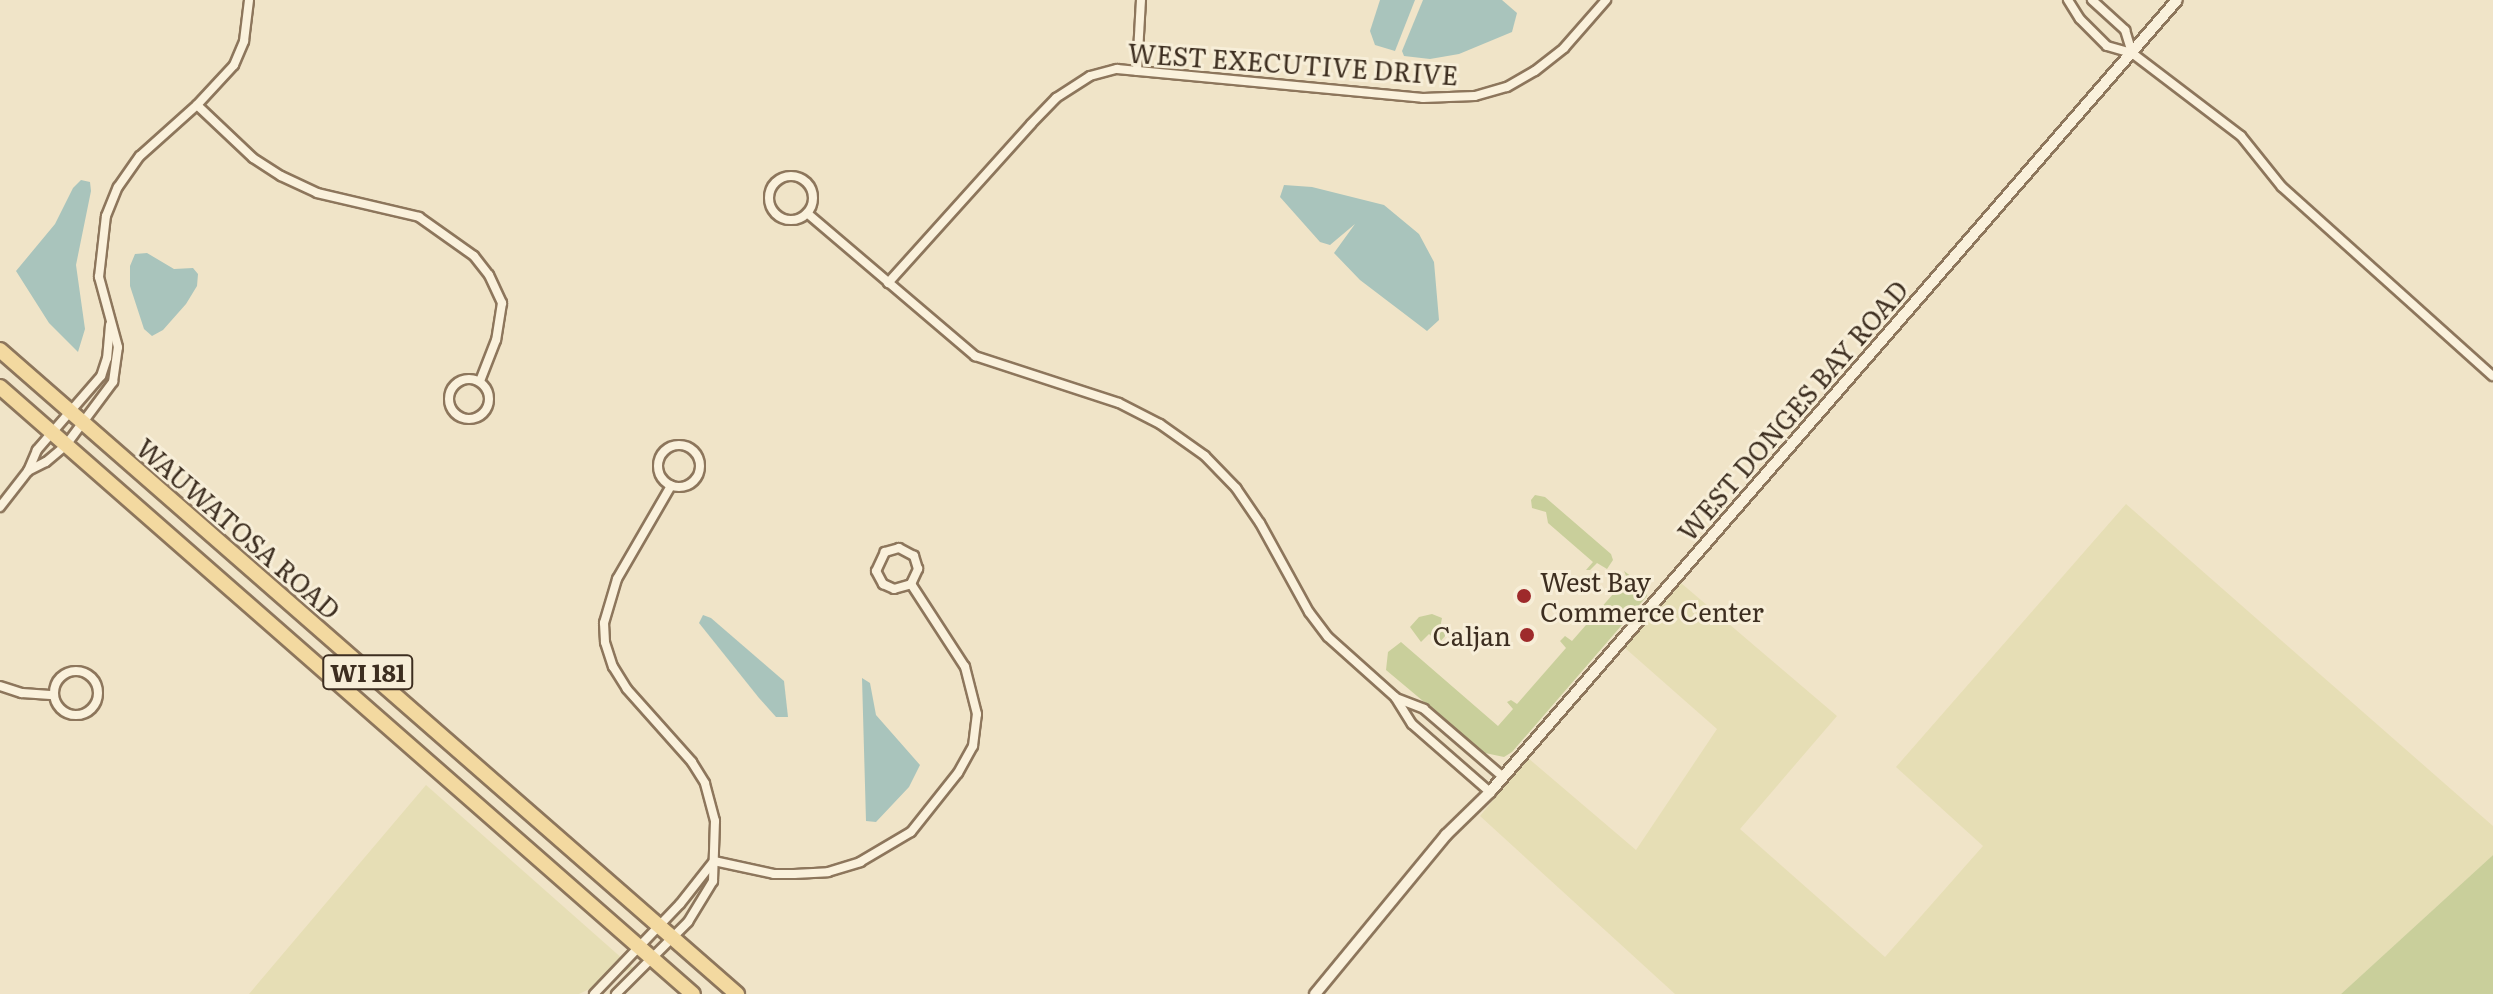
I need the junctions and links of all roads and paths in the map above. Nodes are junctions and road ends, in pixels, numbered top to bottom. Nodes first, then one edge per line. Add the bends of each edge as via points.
1 (249, 0) edge
2 (1141, 0) edge
3 (1606, 0) edge
4 (2068, 0) edge
5 (2092, 0) edge
6 (2177, 0) edge
7 (2132, 53) junction
8 (1137, 71) junction
9 (197, 105) junction
10 (807, 213) junction
11 (888, 283) junction
12 (110, 325) junction
13 (0, 350) edge
14 (2493, 376) edge
15 (480, 381) junction
16 (0, 387) edge
17 (71, 413) junction
18 (84, 424) junction
19 (53, 433) junction
20 (66, 445) junction
21 (28, 471) junction
22 (671, 486) junction
23 (0, 507) edge
24 (911, 584) junction
25 (0, 686) edge
26 (54, 695) junction
27 (1395, 697) junction
28 (1503, 777) junction
29 (1490, 792) junction
30 (714, 861) junction
31 (658, 924) junction
32 (672, 937) junction
33 (638, 946) junction
34 (651, 958) junction
35 (594, 994) edge
36 (616, 994) edge
37 (693, 994) edge
38 (737, 994) edge
39 (1315, 994) edge

1 - 9 street via 244,41 234,65
2 - 8 street
3 - 8 street, WEST EXECUTIVE DRIVE via 1564,48 1535,71 1475,96 1423,98
4 - 7 street via 2107,46
5 - 7 street via 2125,30
6 - 7 street, WEST DONGES BAY ROAD
7 - 14 street via 2241,136 2282,187
7 - 28 street, WEST DONGES BAY ROAD
8 - 11 street, WEST EXECUTIVE DRIVE via 1117,69 1090,76 1056,98
9 - 12 street via 147,147 112,199 98,260
9 - 15 street via 245,151 281,176 317,193 419,217 474,256 502,303 496,340
10 - 10 street via 813,197 808,184 789,175 776,181 769,194 776,214 789,220
10 - 11 street
11 - 27 street via 975,356 1119,403 1190,444 1236,488 1328,637
12 - 17 street via 101,376
12 - 18 street via 118,347 117,370
13 - 17 main road, WAUWATOSA ROAD / WI 181
15 - 15 street via 460,380 451,390 451,409 461,418 474,419 485,411 488,392
16 - 19 main road, WAUWATOSA ROAD / WI 181
17 - 18 main road, WAUWATOSA ROAD / WI 181
17 - 19 street
18 - 20 street
18 - 31 main road, WAUWATOSA ROAD / WI 181
19 - 20 main road, WAUWATOSA ROAD / WI 181
19 - 21 street via 37,450
20 - 21 street
20 - 33 main road, WAUWATOSA ROAD / WI 181
21 - 23 street
22 - 22 street via 687,485 698,474 698,458 689,448 670,447 660,457 659,474
22 - 30 street via 617,579 608,603 605,642 627,689 705,783 715,821
24 - 24 street via 918,569 914,556 899,548 885,552 876,571 883,584 894,589
24 - 30 street via 965,667 972,688 977,714 973,746 958,773 911,832 860,862 828,872 774,874
25 - 26 street
26 - 26 street via 59,707 79,714 95,703 97,688 90,676 69,672 57,680
27 - 28 street via 1424,709
27 - 29 street via 1412,724
28 - 29 street, WEST DONGES BAY ROAD
29 - 39 street, WEST DONGES BAY ROAD via 1446,835
30 - 31 street
30 - 32 street via 707,895
31 - 32 main road, WAUWATOSA ROAD / WI 181
31 - 33 street
32 - 34 street
32 - 38 main road, WAUWATOSA ROAD / WI 181
33 - 34 main road, WAUWATOSA ROAD / WI 181
33 - 35 street
34 - 36 street
34 - 37 main road, WAUWATOSA ROAD / WI 181

